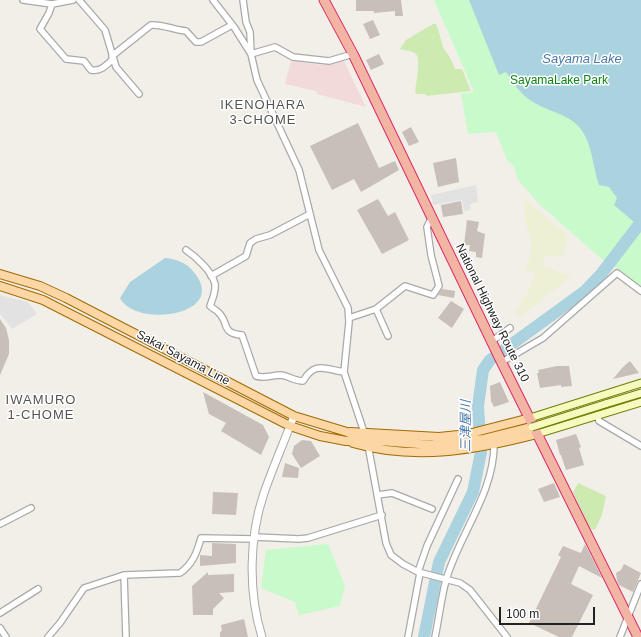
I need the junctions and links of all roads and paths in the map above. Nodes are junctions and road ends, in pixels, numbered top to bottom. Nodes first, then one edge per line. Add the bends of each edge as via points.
1 (23, 0) edge
2 (73, 0) edge
3 (79, 0) edge
4 (213, 0) edge
5 (243, 0) edge
6 (324, 0) edge
7 (52, 4) junction
8 (232, 25) junction
9 (251, 54) junction
10 (352, 54) junction
11 (113, 58) junction
12 (139, 94) dead end
13 (310, 214) junction
14 (432, 217) junction
15 (186, 250) dead end
16 (0, 274) edge
17 (211, 276) junction
18 (0, 286) edge
19 (641, 291) edge
20 (376, 309) junction
21 (349, 318) junction
22 (510, 328) dead end
23 (388, 336) dead end
24 (492, 341) junction
25 (501, 361) junction
26 (344, 372) junction
27 (641, 383) edge
28 (641, 393) edge
29 (641, 402) edge
30 (597, 415) junction
31 (294, 416) junction
32 (290, 426) junction
33 (533, 426) junction
34 (364, 431) junction
35 (347, 432) junction
36 (368, 444) junction
37 (492, 446) junction
38 (641, 446) edge
39 (458, 479) dead end
40 (378, 495) junction
41 (31, 508) dead end
42 (432, 509) dead end
43 (382, 515) junction
44 (0, 524) edge
45 (255, 538) junction
46 (419, 572) junction
47 (124, 575) junction
48 (445, 579) junction
49 (641, 584) edge
50 (38, 589) dead end
51 (0, 613) edge
52 (628, 618) junction
53 (0, 628) edge
54 (6, 637) edge
55 (48, 637) edge
56 (126, 637) edge
57 (262, 637) edge
58 (408, 637) edge
59 (434, 637) edge
60 (507, 637) edge
61 (620, 637) edge
62 (638, 637) edge

1 - 7 street
2 - 7 street
3 - 11 street via 105,30
4 - 8 street
5 - 9 street via 250,32
6 - 10 highway, National Highway Route 310
7 - 11 street via 50,13 40,29 66,59 84,61 91,70 96,71 102,69
8 - 9 street
8 - 11 street via 201,42 196,42 186,31 158,24 151,25
9 - 10 street via 275,47 293,57 329,61
9 - 13 street via 257,80 299,170
10 - 14 highway, National Highway Route 310
11 - 12 street via 116,67
13 - 17 street via 270,235 256,239 250,243 246,256
13 - 21 street via 319,250 348,308
14 - 20 street via 427,227 439,286 433,295 405,286
14 - 24 highway, National Highway Route 310
15 - 17 street
16 - 31 main road, Sakai Sayama Line via 40,286 66,298
17 - 26 street via 215,285 210,306 219,312 228,332 242,335 256,376 262,378 283,375 295,381 303,381 309,371 315,368
18 - 32 main road, Sakai Sayama Line via 42,300
19 - 25 street via 617,273 543,338
20 - 21 street
20 - 23 street
21 - 26 street
22 - 24 street
24 - 25 highway, National Highway Route 310
25 - 33 highway, National Highway Route 310
26 - 34 street
27 - 33 main road
28 - 33 main road, bridge
29 - 30 main road
30 - 33 main road
30 - 38 street via 599,421
31 - 32 street
31 - 35 main road, Sakai Sayama Line
32 - 36 main road, Sakai Sayama Line via 320,436
32 - 45 street via 264,494
33 - 34 main road via 439,436 408,436
33 - 36 main road, Sakai Sayama Line via 462,443
33 - 37 main road
33 - 52 highway, National Highway Route 310
34 - 35 main road
34 - 36 street
35 - 36 main road, Sakai Sayama Line
36 - 37 main road via 400,452 434,453
36 - 40 street
37 - 48 street via 494,457 489,476
39 - 46 street via 427,546
40 - 42 street via 392,493
40 - 43 street
41 - 44 street
43 - 45 street via 299,540
43 - 46 street via 386,543 391,555
45 - 47 street via 202,538 195,557 180,573
45 - 57 street via 252,582
46 - 48 street
46 - 58 street
47 - 55 street via 84,588
47 - 56 street
48 - 59 street
48 - 60 street via 460,583 470,590
49 - 52 street
50 - 51 street
52 - 61 street
52 - 62 highway, National Highway Route 310
53 - 54 street

